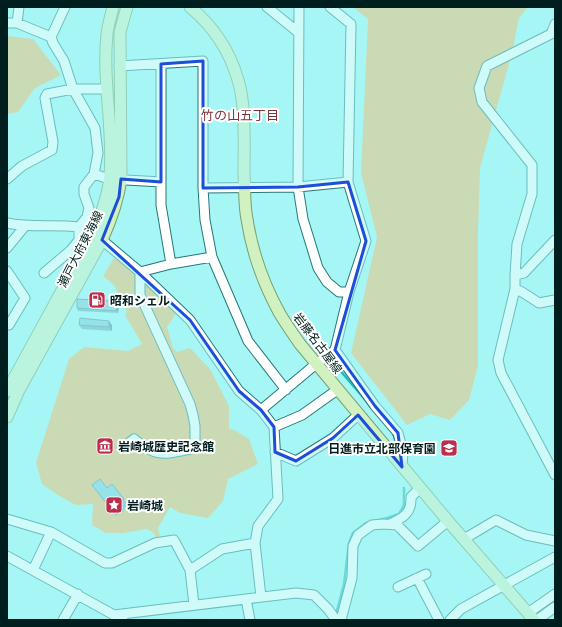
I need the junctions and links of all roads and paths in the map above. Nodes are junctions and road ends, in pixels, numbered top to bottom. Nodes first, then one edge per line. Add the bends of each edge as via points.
1 (19, 7) edge
2 (65, 7) edge
3 (113, 7) edge
4 (127, 7) edge
5 (190, 7) edge
6 (267, 7) edge
7 (299, 7) edge
8 (330, 7) edge
9 (7, 23) edge
10 (17, 23) junction
11 (555, 24) edge
12 (299, 33) junction
13 (51, 37) junction
14 (161, 64) junction
15 (119, 66) junction
16 (106, 89) junction
17 (73, 90) junction
18 (94, 174) junction
19 (7, 179) edge
20 (109, 179) junction
21 (121, 179) junction
22 (161, 182) junction
23 (348, 182) junction
24 (298, 187) junction
25 (202, 188) junction
26 (244, 188) junction
27 (7, 223) edge
28 (25, 226) junction
29 (80, 227) junction
30 (102, 240) junction
31 (555, 240) edge
32 (7, 248) edge
33 (212, 257) junction
34 (170, 264) junction
35 (140, 272) junction
36 (44, 274) dead end
37 (515, 275) junction
38 (8, 277) edge
39 (516, 289) junction
40 (349, 292) junction
41 (555, 300) edge
42 (7, 324) edge
43 (335, 350) junction
44 (316, 364) junction
45 (8, 389) edge
46 (286, 390) junction
47 (337, 390) junction
48 (261, 410) junction
49 (358, 415) junction
50 (7, 417) edge
51 (274, 427) junction
52 (122, 448) dead end
53 (275, 452) junction
54 (402, 467) junction
55 (555, 475) edge
56 (420, 488) junction
57 (7, 520) edge
58 (448, 521) junction
59 (390, 524) junction
60 (50, 532) junction
61 (464, 539) junction
62 (555, 541) edge
63 (255, 543) junction
64 (7, 556) edge
65 (555, 556) edge
66 (33, 570) junction
67 (190, 570) junction
68 (504, 585) junction
69 (398, 586) dead end
70 (78, 594) junction
71 (555, 594) edge
72 (261, 597) junction
73 (246, 599) junction
74 (194, 605) junction
75 (555, 607) edge
76 (114, 615) junction
77 (334, 617) edge
78 (531, 617) edge
79 (63, 620) edge
80 (123, 620) edge
81 (250, 620) edge
82 (341, 620) edge
83 (439, 620) edge
84 (450, 620) edge
85 (538, 620) edge

1 - 10 street
2 - 13 street
3 - 16 main road, 瀬戸大府東海線 via 107,33
4 - 15 main road, 瀬戸大府東海線 via 120,32
5 - 26 main road, 岩藤名古屋線 via 214,31 229,55 239,81 243,111
6 - 12 street
7 - 12 street
8 - 23 street via 351,24
9 - 10 street
10 - 13 street
11 - 37 street via 551,34 487,66 479,88 482,102 532,165 532,194 517,244
12 - 24 street
13 - 17 street via 64,61
14 - 15 street
14 - 22 street
14 - 25 street via 203,61
15 - 21 main road, 瀬戸大府東海線
16 - 17 street
16 - 20 main road, 瀬戸大府東海線 via 111,162
17 - 18 street via 95,128 98,153
17 - 19 street via 47,94 45,98 52,150 22,166
18 - 20 street
18 - 29 street via 84,186 89,208 87,217
20 - 21 street
20 - 45 main road, 瀬戸大府東海線 via 94,232
21 - 22 street
21 - 30 main road, 瀬戸大府東海線 via 112,218
22 - 34 street
23 - 24 street
23 - 40 street via 366,241
24 - 26 street
24 - 40 street via 303,219 318,268 327,282 339,292
25 - 26 street
25 - 33 street
26 - 44 main road, 岩藤名古屋線 via 254,254 265,282 280,314
27 - 28 street
28 - 29 street
28 - 32 street
29 - 36 street via 79,240
30 - 35 street
30 - 50 main road, 瀬戸大府東海線
31 - 37 street via 524,273
33 - 34 street
33 - 46 street via 248,341
34 - 35 street
35 - 48 street via 190,320 239,391
35 - 52 street via 140,295 190,404 195,440 190,449 170,453 160,454 147,449 134,438
37 - 39 street
38 - 42 street via 25,298 9,325
39 - 41 street via 539,303
39 - 55 street via 498,360 501,373
40 - 43 street
43 - 44 street
43 - 54 street via 398,433 403,452
44 - 46 street
44 - 47 main road, 岩藤名古屋線
46 - 48 street
47 - 49 main road, 岩藤名古屋線
47 - 51 street via 302,415
48 - 51 street
49 - 53 street via 333,438 296,461
49 - 54 main road, 岩藤名古屋線
51 - 53 street
53 - 63 street via 278,499 258,526
54 - 56 main road, 岩藤名古屋線
56 - 58 main road, 岩藤名古屋線
56 - 59 street via 411,497 412,505 407,513
57 - 60 street
58 - 59 street via 418,546 397,525
58 - 61 main road, 岩藤名古屋線
59 - 82 street via 372,525 358,535 353,546 352,578
60 - 66 street
60 - 67 street via 105,563 112,563 155,543 174,540
61 - 62 street via 496,520 526,535
61 - 68 main road, 岩藤名古屋線
63 - 67 street via 222,549
63 - 72 street
64 - 66 street
65 - 68 street
66 - 70 street
67 - 74 street
68 - 78 main road, 岩藤名古屋線
68 - 84 street via 461,609
69 - 83 street via 422,576
70 - 76 street
70 - 79 street
71 - 78 street
72 - 73 street
72 - 77 street via 296,593 314,595
73 - 74 street
73 - 81 street
74 - 76 street
75 - 85 street
76 - 80 street

